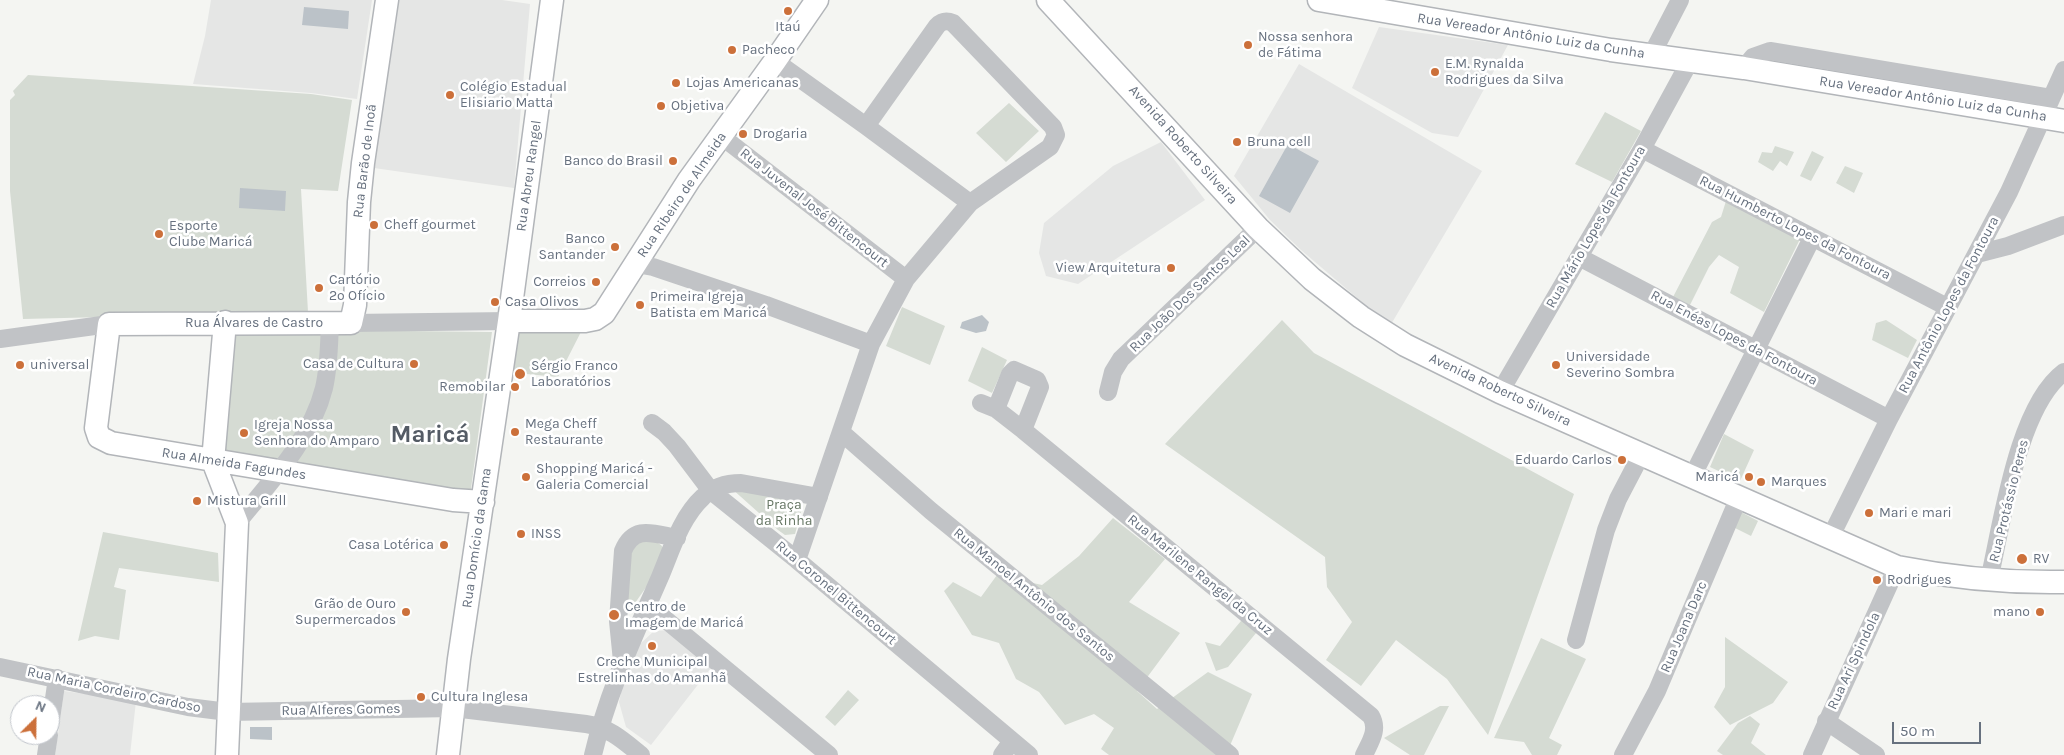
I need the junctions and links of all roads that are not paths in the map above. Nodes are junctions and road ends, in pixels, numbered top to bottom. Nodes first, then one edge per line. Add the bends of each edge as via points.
1 (387, 0) edge
2 (552, 0) edge
3 (817, 0) edge
4 (1048, 0) edge
5 (1320, 0) edge
6 (1680, 0) edge
7 (1651, 56) junction
8 (1690, 61) junction
9 (775, 62) junction
10 (2064, 70) edge
11 (2053, 112) edge
12 (866, 126) junction
13 (721, 136) junction
14 (1642, 148) junction
15 (970, 203) junction
16 (2064, 225) edge
17 (1258, 228) junction
18 (1812, 238) junction
19 (1977, 254) junction
20 (1579, 257) junction
21 (636, 264) junction
22 (906, 279) junction
23 (1948, 307) junction
24 (510, 321) junction
25 (225, 322) junction
26 (341, 323) junction
27 (109, 324) junction
28 (0, 339) edge
29 (871, 344) junction
30 (1757, 350) junction
31 (2064, 372) edge
32 (1108, 392) dead end
33 (1500, 392) junction
34 (1889, 419) junction
35 (652, 423) dead end
36 (1023, 430) junction
37 (841, 432) junction
38 (1640, 455) junction
39 (213, 461) junction
40 (279, 471) junction
41 (1692, 477) junction
42 (711, 491) junction
43 (819, 497) junction
44 (1739, 497) junction
45 (483, 502) junction
46 (237, 523) junction
47 (677, 538) junction
48 (1830, 538) junction
49 (797, 560) junction
50 (1897, 567) junction
51 (1989, 580) junction
52 (2064, 582) edge
53 (648, 605) junction
54 (1576, 640) dead end
55 (622, 662) junction
56 (0, 667) edge
57 (57, 678) junction
58 (55, 695) edge
59 (453, 708) junction
60 (228, 712) junction
61 (1826, 721) junction
62 (600, 726) junction
63 (1007, 748) edge
64 (227, 755) edge
65 (448, 755) edge
66 (593, 755) edge
67 (641, 755) edge
68 (829, 755) edge
69 (1029, 755) edge
70 (1230, 755) edge
71 (1364, 755) edge
72 (1623, 755) edge
73 (1812, 755) edge
74 (1876, 755) edge

1 - 26 main road, Rua Barão de Inoã via 359,202 356,305
2 - 24 main road, Rua Abreu Rangel
3 - 9 main road, Rua Ribeiro de Almeida
4 - 17 main road, Avenida Roberto Silveira
5 - 7 main road, Rua Vereador Antônio Luiz da Cunha
6 - 7 street
7 - 8 main road, Rua Vereador Antônio Luiz da Cunha
8 - 11 main road, Rua Vereador Antônio Luiz da Cunha
8 - 14 street, Rua Mário Lopes da Fontoura
9 - 12 street
9 - 13 main road, Rua Ribeiro de Almeida
10 - 11 street, Rua Antônio Lopes da Fontoura
11 - 19 street, Rua Antônio Lopes da Fontoura
12 - 15 street
12 - 15 street via 937,26 945,21 953,23 1056,131 1056,139 1050,147
13 - 21 main road, Rua Ribeiro de Almeida
13 - 22 street, Rua Juvenal José Bittencourt
14 - 18 street, Rua Humberto Lopes da Fontoura
14 - 20 street, Rua Mário Lopes da Fontoura
15 - 22 street
16 - 19 street
17 - 32 street, Rua João Dos Santos Leal via 1121,359 1113,372
17 - 33 main road, Avenida Roberto Silveira via 1312,279 1361,318 1405,345
18 - 23 street, Rua Humberto Lopes da Fontoura
18 - 30 street
19 - 23 street, Rua Antônio Lopes da Fontoura
20 - 30 street, Rua Enéas Lopes da Fontoura
20 - 33 street, Rua Mário Lopes da Fontoura
21 - 24 main road, Rua Ribeiro de Almeida via 608,308 595,319
21 - 29 street via 766,305
22 - 29 street
23 - 34 street, Rua Antônio Lopes da Fontoura
24 - 26 street, Rua Álvares de Castro
24 - 45 main road, Rua Domício da Gama
25 - 26 main road, Rua Álvares de Castro
25 - 27 main road, Rua Álvares de Castro
25 - 39 main road
26 - 40 street via 318,408 307,431
27 - 28 street, Rua Álvares de Castro
27 - 39 main road, Rua Almeida Fagundes via 96,418 99,437 111,443
29 - 37 street
30 - 34 street, Rua Enéas Lopes da Fontoura
30 - 41 street
31 - 51 street, Rua Protássio Peres via 2044,394 2019,450
33 - 38 main road, Avenida Roberto Silveira
34 - 48 street, Rua Antônio Lopes da Fontoura
35 - 42 street, Rua Coronel Bittencourt via 678,446
36 - 36 street, Rua Marilene Rangel da Cruz via 989,406 1014,370 1037,380 1040,386
36 - 71 street, Rua Marilene Rangel da Cruz via 1366,711 1375,722
37 - 43 street
37 - 70 street, Rua Manoel Antônio dos Santos via 931,511
38 - 41 main road, Avenida Roberto Silveira
38 - 54 street via 1606,530
39 - 40 main road, Rua Almeida Fagundes
39 - 46 main road
40 - 45 main road, Rua Almeida Fagundes via 464,502
40 - 46 street
41 - 44 main road, Avenida Roberto Silveira
42 - 43 street via 728,483 741,483
42 - 47 street via 692,510
42 - 49 street, Rua Coronel Bittencourt
43 - 49 street
44 - 48 main road, Avenida Roberto Silveira
44 - 72 street, Rua Joana Darc via 1657,692
45 - 59 main road, Rua Domício da Gama
46 - 60 main road
47 - 53 street
47 - 55 street via 639,533 626,542 618,621
48 - 50 main road, Avenida Roberto Silveira
49 - 63 street, Rua Coronel Bittencourt
50 - 51 main road, Avenida Roberto Silveira
50 - 61 street, Rua Ari Spindola
51 - 52 main road, Avenida Roberto Silveira
53 - 55 street
53 - 68 street
55 - 62 street
56 - 57 street, Rua Maria Cordeiro Cardoso
57 - 58 street
57 - 60 street, Rua Maria Cordeiro Cardoso via 188,707
59 - 60 street, Rua Alferes Gomes
59 - 62 street, Rua Alferes Gomes
59 - 65 main road, Rua Domício da Gama
60 - 64 main road
61 - 73 street, Rua Ari Spindola
61 - 74 street
62 - 66 street
62 - 67 street
63 - 69 street, Rua Coronel Bittencourt

